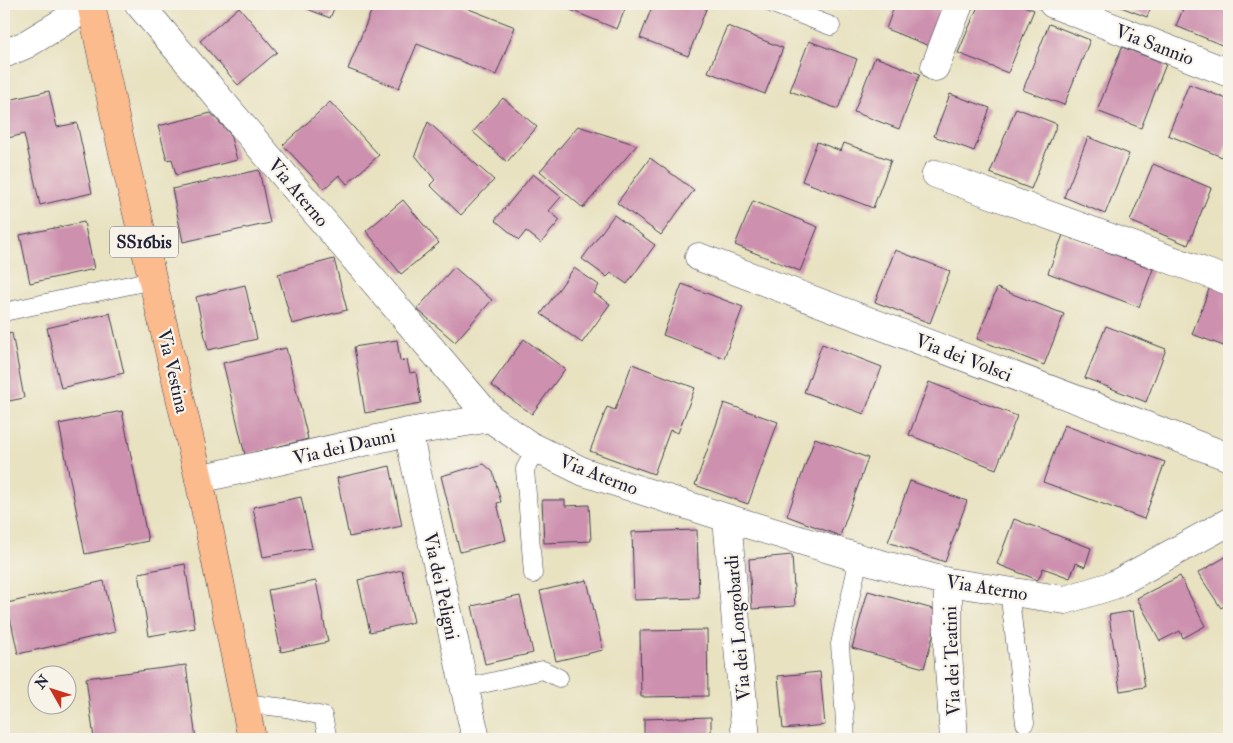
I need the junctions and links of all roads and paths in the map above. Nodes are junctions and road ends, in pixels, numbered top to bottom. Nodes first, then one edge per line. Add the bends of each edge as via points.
1 (92, 4) edge
2 (139, 4) edge
3 (773, 4) edge
4 (959, 4) edge
5 (1052, 4) edge
6 (831, 26) dead end
7 (11, 45) edge
8 (935, 67) dead end
9 (1229, 73) edge
10 (936, 174) dead end
11 (699, 257) dead end
12 (153, 280) junction
13 (1229, 281) edge
14 (4, 312) edge
15 (490, 418) junction
16 (408, 432) junction
17 (536, 449) junction
18 (1229, 457) edge
19 (199, 479) junction
20 (727, 518) junction
21 (1229, 522) edge
22 (860, 558) junction
23 (533, 574) dead end
24 (948, 582) junction
25 (1009, 591) junction
26 (559, 678) dead end
27 (464, 688) junction
28 (244, 703) junction
29 (1025, 723) dead end
30 (252, 739) edge
31 (328, 739) edge
32 (476, 739) edge
33 (746, 739) edge
34 (846, 739) edge
35 (954, 739) edge

1 - 7 street
1 - 12 main road, Via Vestina / SS16bis
2 - 15 street, Via Aterno
3 - 6 lane
4 - 8 street
5 - 9 street, Via Sannio
10 - 13 street
11 - 18 street, Via dei Volsci
12 - 14 lane
12 - 19 main road, Via Vestina / SS16bis
15 - 16 street, Via dei Dauni
15 - 17 street, Via Aterno
16 - 19 street, Via dei Dauni
16 - 27 street, Via dei Peligni
17 - 20 street, Via Aterno via 584,472
17 - 23 lane via 525,469
19 - 28 main road, Via Vestina / SS16bis
20 - 22 street, Via Aterno
20 - 33 street, Via dei Longobardi
21 - 25 street, Via Aterno via 1114,585 1065,600
22 - 24 street, Via Aterno
22 - 34 lane via 840,644
24 - 25 street, Via Aterno
24 - 35 street, Via dei Teatini via 948,653
25 - 29 lane
26 - 27 lane via 543,670
27 - 32 street, Via dei Peligni
28 - 30 main road, Via Vestina / SS16bis
28 - 31 lane via 323,716

